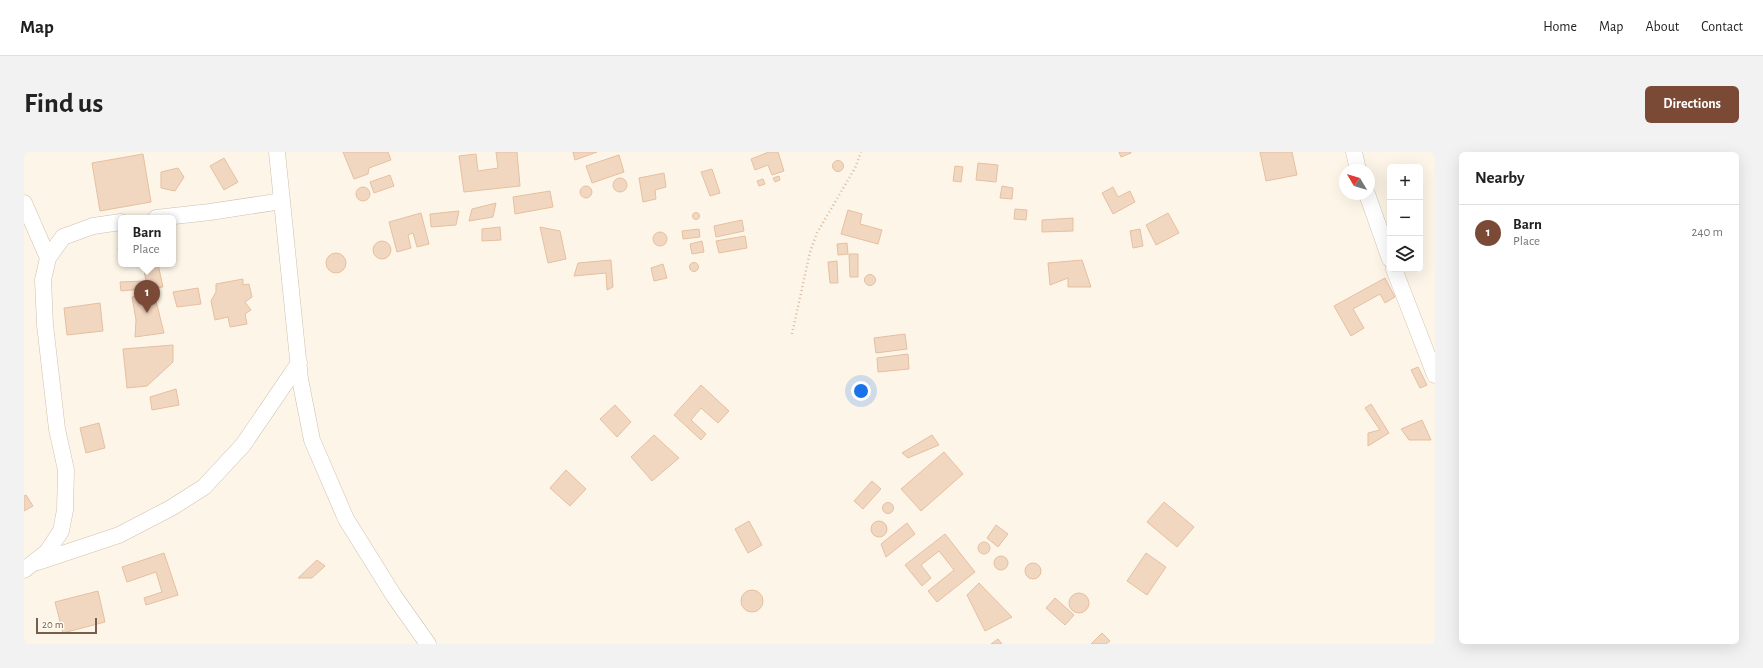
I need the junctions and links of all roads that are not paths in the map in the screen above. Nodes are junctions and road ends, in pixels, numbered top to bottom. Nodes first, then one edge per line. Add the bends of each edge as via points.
1 (277, 152) edge
2 (1354, 152) edge
3 (1357, 164) edge
4 (1369, 200) edge
5 (282, 201) junction
6 (24, 203) edge
7 (176, 216) edge
8 (118, 222) edge
9 (1387, 251) edge
10 (48, 258) junction
11 (1395, 272) edge
12 (299, 363) junction
13 (1435, 375) edge
14 (28, 567) edge
15 (428, 644) edge

1 - 5 street
2 - 3 street
4 - 9 street
5 - 7 street
5 - 12 street
6 - 10 street
8 - 10 street via 94,226 63,237
10 - 14 street via 43,280 45,325 57,430 66,470 64,510 61,531 47,552
11 - 13 street
12 - 14 street via 243,445 204,487 171,508 119,535
12 - 15 street via 312,440 346,519 394,596

